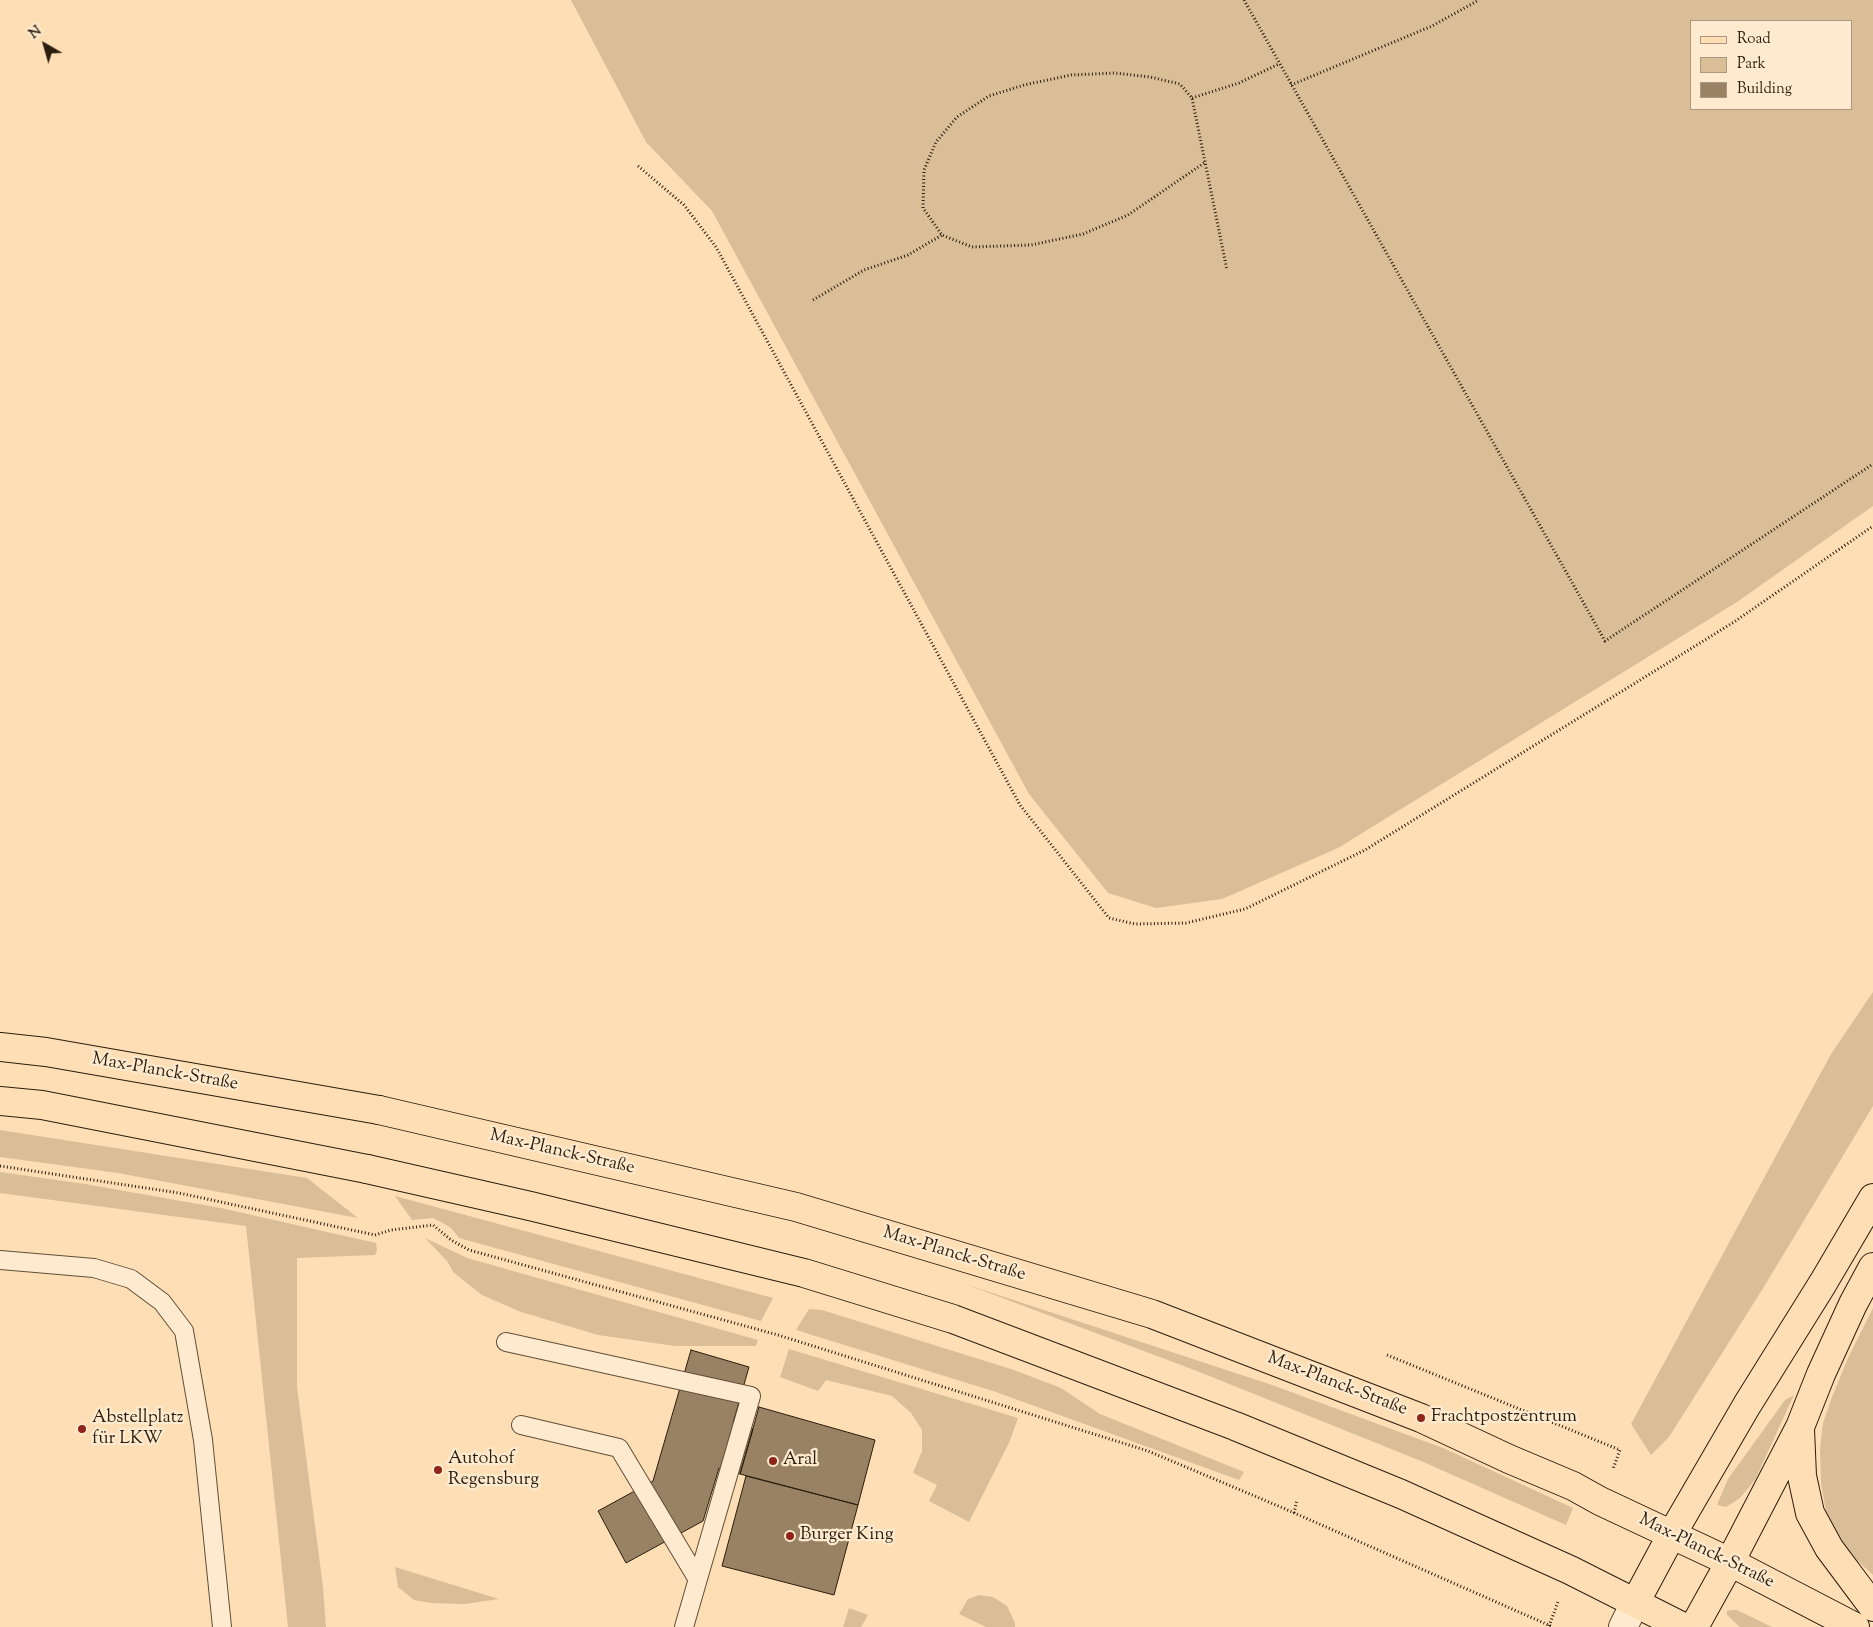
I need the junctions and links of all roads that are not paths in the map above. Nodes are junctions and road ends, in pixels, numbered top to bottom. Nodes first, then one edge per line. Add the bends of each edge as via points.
1 (0, 1047) edge
2 (0, 1101) edge
3 (1873, 1198) edge
4 (0, 1260) edge
5 (1873, 1267) edge
6 (506, 1342) dead end
7 (521, 1425) dead end
8 (1800, 1428) junction
9 (1672, 1534) junction
10 (1730, 1562) junction
11 (698, 1578) junction
12 (1635, 1603) junction
13 (1873, 1607) edge
14 (222, 1627) edge
15 (684, 1627) edge
16 (1623, 1627) edge
17 (1683, 1627) edge
18 (1694, 1627) edge
19 (1855, 1627) edge

1 - 9 main road, Max-Planck-Straße via 379,1110 796,1207 1152,1314 1421,1418
2 - 12 main road via 42,1105 367,1168 804,1273 953,1319 1226,1423 1401,1494
3 - 9 main road
4 - 14 lane via 94,1268 131,1279 162,1302 184,1331 203,1440
5 - 8 main road via 1849,1312
6 - 11 lane via 751,1396
7 - 11 lane via 619,1448
8 - 10 main road
8 - 13 main road via 1802,1476 1810,1512 1829,1548
9 - 10 main road, Max-Planck-Straße
9 - 12 main road
10 - 18 main road
10 - 19 main road, Max-Planck-Straße
11 - 15 lane
12 - 16 street
12 - 17 main road

